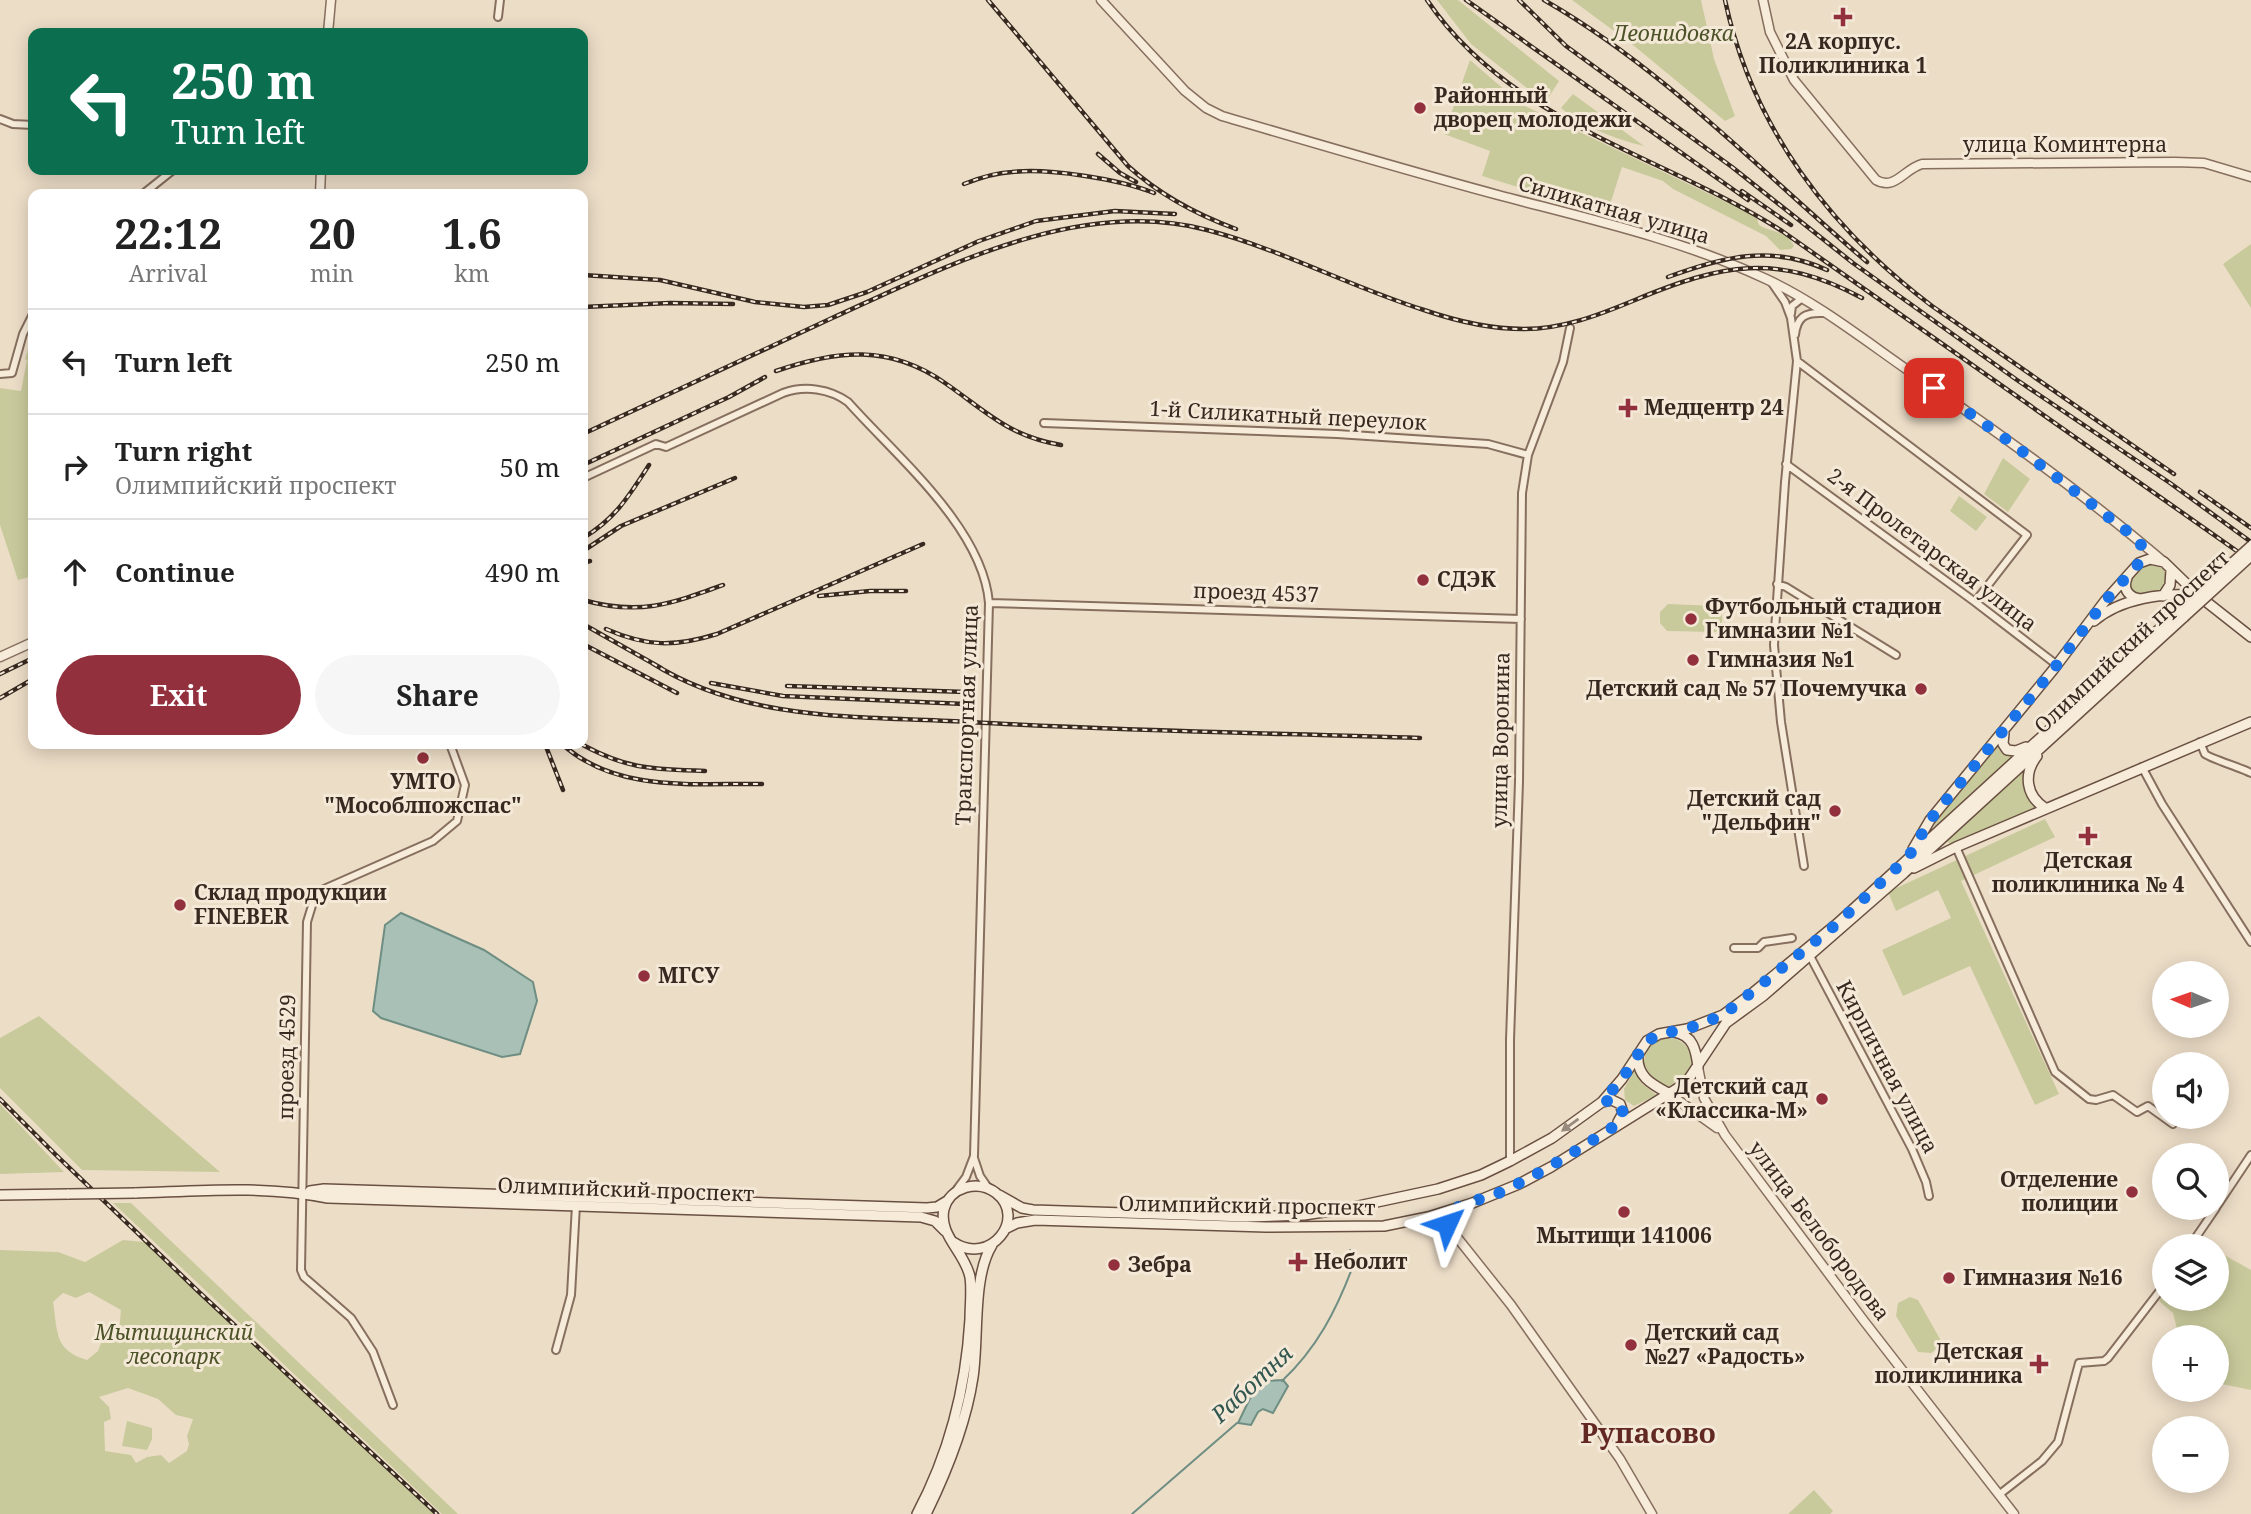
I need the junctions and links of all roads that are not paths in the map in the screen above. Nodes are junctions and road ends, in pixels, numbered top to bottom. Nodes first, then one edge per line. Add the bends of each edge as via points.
1 (331, 0) edge
2 (500, 0) edge
3 (1101, 0) edge
4 (1763, 0) edge
5 (498, 17) dead end
6 (328, 28) edge
7 (0, 119) edge
8 (28, 125) edge
9 (167, 175) edge
10 (2251, 177) edge
11 (149, 189) edge
12 (1770, 281) junction
13 (1801, 299) junction
14 (1823, 313) junction
15 (1791, 318) junction
16 (28, 324) edge
17 (1570, 328) dead end
18 (1795, 340) junction
19 (1797, 361) junction
20 (0, 374) edge
21 (1044, 424) dead end
22 (1528, 454) junction
23 (1786, 464) junction
24 (588, 476) edge
25 (2140, 541) junction
26 (2251, 546) edge
27 (2251, 556) edge
28 (2164, 562) junction
29 (2139, 563) junction
30 (2171, 570) junction
31 (2129, 574) junction
32 (1777, 584) junction
33 (2163, 596) junction
34 (2199, 596) junction
35 (2147, 599) junction
36 (1975, 602) junction
37 (989, 603) junction
38 (2181, 615) junction
39 (1521, 619) junction
40 (2087, 626) junction
41 (2251, 637) edge
42 (28, 644) edge
43 (1896, 655) dead end
44 (0, 657) edge
45 (2057, 665) junction
46 (2251, 722) edge
47 (2005, 729) junction
48 (2042, 742) junction
49 (2200, 742) junction
50 (452, 749) edge
51 (2142, 766) junction
52 (2251, 774) edge
53 (2045, 808) junction
54 (1956, 847) junction
55 (1909, 856) junction
56 (1804, 866) dead end
57 (1903, 873) junction
58 (1792, 938) dead end
59 (2251, 942) edge
60 (1734, 947) dead end
61 (1810, 956) junction
62 (1669, 1031) junction
63 (1639, 1052) junction
64 (1698, 1067) junction
65 (1668, 1093) junction
66 (1602, 1102) junction
67 (2152, 1109) edge
68 (1618, 1124) junction
69 (1726, 1135) junction
70 (2251, 1155) edge
71 (974, 1156) junction
72 (1510, 1161) junction
73 (989, 1189) junction
74 (2229, 1189) edge
75 (301, 1193) junction
76 (0, 1195) edge
77 (999, 1195) junction
78 (1929, 1196) dead end
79 (950, 1197) junction
80 (576, 1205) junction
81 (1457, 1208) junction
82 (1344, 1209) junction
83 (1323, 1212) junction
84 (1428, 1217) junction
85 (1448, 1226) junction
86 (1347, 1227) junction
87 (1325, 1228) junction
88 (1005, 1229) junction
89 (945, 1231) junction
90 (953, 1242) junction
91 (992, 1245) junction
92 (2152, 1301) edge
93 (556, 1350) dead end
94 (393, 1405) dead end
95 (2000, 1494) junction
96 (917, 1514) edge
97 (926, 1514) edge
98 (1652, 1514) edge
99 (2014, 1514) edge

1 - 6 street
2 - 5 street
3 - 12 street, Силикатная улица via 1185,92 1222,116 1655,236
4 - 10 street, улица Коминтерна via 1770,32 1794,80 1883,184 1922,164 1978,162 2204,163
7 - 8 street
9 - 11 street
12 - 13 street, Силикатная улица
12 - 15 street
13 - 14 street, Силикатная улица
13 - 15 street via 1793,306
14 - 18 street via 1802,316
14 - 25 street, Силикатная улица via 2005,439
15 - 18 street
16 - 20 street via 12,373
17 - 22 street, улица Воронина via 1563,362
18 - 19 street
19 - 23 street
19 - 36 street via 2027,534
21 - 22 street, 1-й Силикатный переулок via 1337,433 1488,444
22 - 39 street, улица Воронина via 1522,493
23 - 32 street
23 - 36 street, 2-я Пролетарская улица
24 - 37 street, Транспортная улица via 656,444 666,447 791,390 834,394 848,402 957,522 979,566
25 - 28 street, Силикатная улица
25 - 29 street via 2143,553
26 - 38 main road, Олимпийский проспект, bridge
27 - 38 main road, Олимпийский проспект, bridge
28 - 29 main road via 2150,559
28 - 30 main road
29 - 31 main road
30 - 33 main road
30 - 34 main road
31 - 35 main road via 2125,582 2128,593
31 - 40 main road
32 - 43 street
32 - 56 street via 1775,669
33 - 34 main road
33 - 35 main road
34 - 41 main road
35 - 40 main road via 2113,608
36 - 45 street, 2-я Пролетарская улица
37 - 39 street, проезд 4537
37 - 71 street, Транспортная улица
38 - 48 main road, Олимпийский проспект
39 - 72 street, улица Воронина
40 - 45 main road
42 - 44 street
45 - 47 main road
46 - 49 main road
47 - 48 main road via 2003,744 2010,751
47 - 55 main road via 1930,820
48 - 53 main road via 2028,778 2031,793
48 - 55 main road, Олимпийский проспект
48 - 57 main road, Олимпийский проспект
49 - 51 main road
49 - 52 street via 2210,758
50 - 75 street, проезд 4529 via 465,785 457,821 433,841 324,890 314,899 307,922
51 - 53 main road
51 - 59 street
53 - 54 main road
54 - 57 main road
54 - 67 street via 2055,1072 2089,1099 2113,1095 2137,1112 2148,1106
55 - 62 main road, Олимпийский проспект via 1838,923 1723,1015
57 - 61 main road, Олимпийский проспект
58 - 60 street via 1764,942 1758,948
61 - 64 main road, Олимпийский проспект via 1726,1023
61 - 78 street, Кирпичная улица via 1912,1149
62 - 63 main road, Олимпийский проспект via 1652,1037
62 - 64 main road via 1682,1033 1693,1043
63 - 65 main road via 1643,1076
63 - 66 main road, Олимпийский проспект
64 - 65 main road, Олимпийский проспект via 1686,1083
64 - 69 street via 1704,1098
65 - 68 main road, Олимпийский проспект
65 - 69 street
66 - 68 main road via 1620,1104 1623,1113
66 -> 72 main road, Олимпийский проспект
68 - 81 main road, Олимпийский проспект via 1519,1184
69 - 95 street, улица Белобородова
70 - 74 street
71 - 73 street, Транспортная улица
71 - 79 street, Транспортная улица via 966,1177
72 - 82 main road, Олимпийский проспект via 1438,1189
73 - 77 main road
73 - 79 main road via 972,1186
75 - 76 main road, Олимпийский проспект, bridge via 221,1190
75 - 79 main road, Олимпийский проспект via 324,1189 927,1208
75 - 80 main road, Олимпийский проспект via 328,1198
75 - 94 street, проезд 4529 via 304,1277 351,1318 373,1352
77 - 83 main road, Олимпийский проспект via 1033,1210 1262,1217
77 - 88 main road via 1007,1212
79 - 89 main road via 943,1216
80 - 89 main road, Олимпийский проспект via 921,1217 936,1221
80 - 93 street via 571,1295
81 - 84 main road, Олимпийский проспект
81 - 85 street via 1448,1215
82 - 83 main road, Олимпийский проспект
82 - 86 main road via 1338,1218 1340,1225
83 - 87 main road via 1333,1221
84 - 85 street
84 - 86 main road, Олимпийский проспект via 1384,1226
85 - 98 street via 1511,1305 1620,1459
86 - 87 main road, Олимпийский проспект
87 - 88 main road, Олимпийский проспект via 1035,1220
88 - 91 main road
89 - 90 main road
90 - 91 main road via 974,1250
90 - 96 main road via 970,1280 965,1370 944,1453
91 - 97 main road via 981,1275 977,1345 967,1405
92 - 95 street via 2108,1358 2079,1363 2055,1446
95 - 99 street, улица Белобородова

